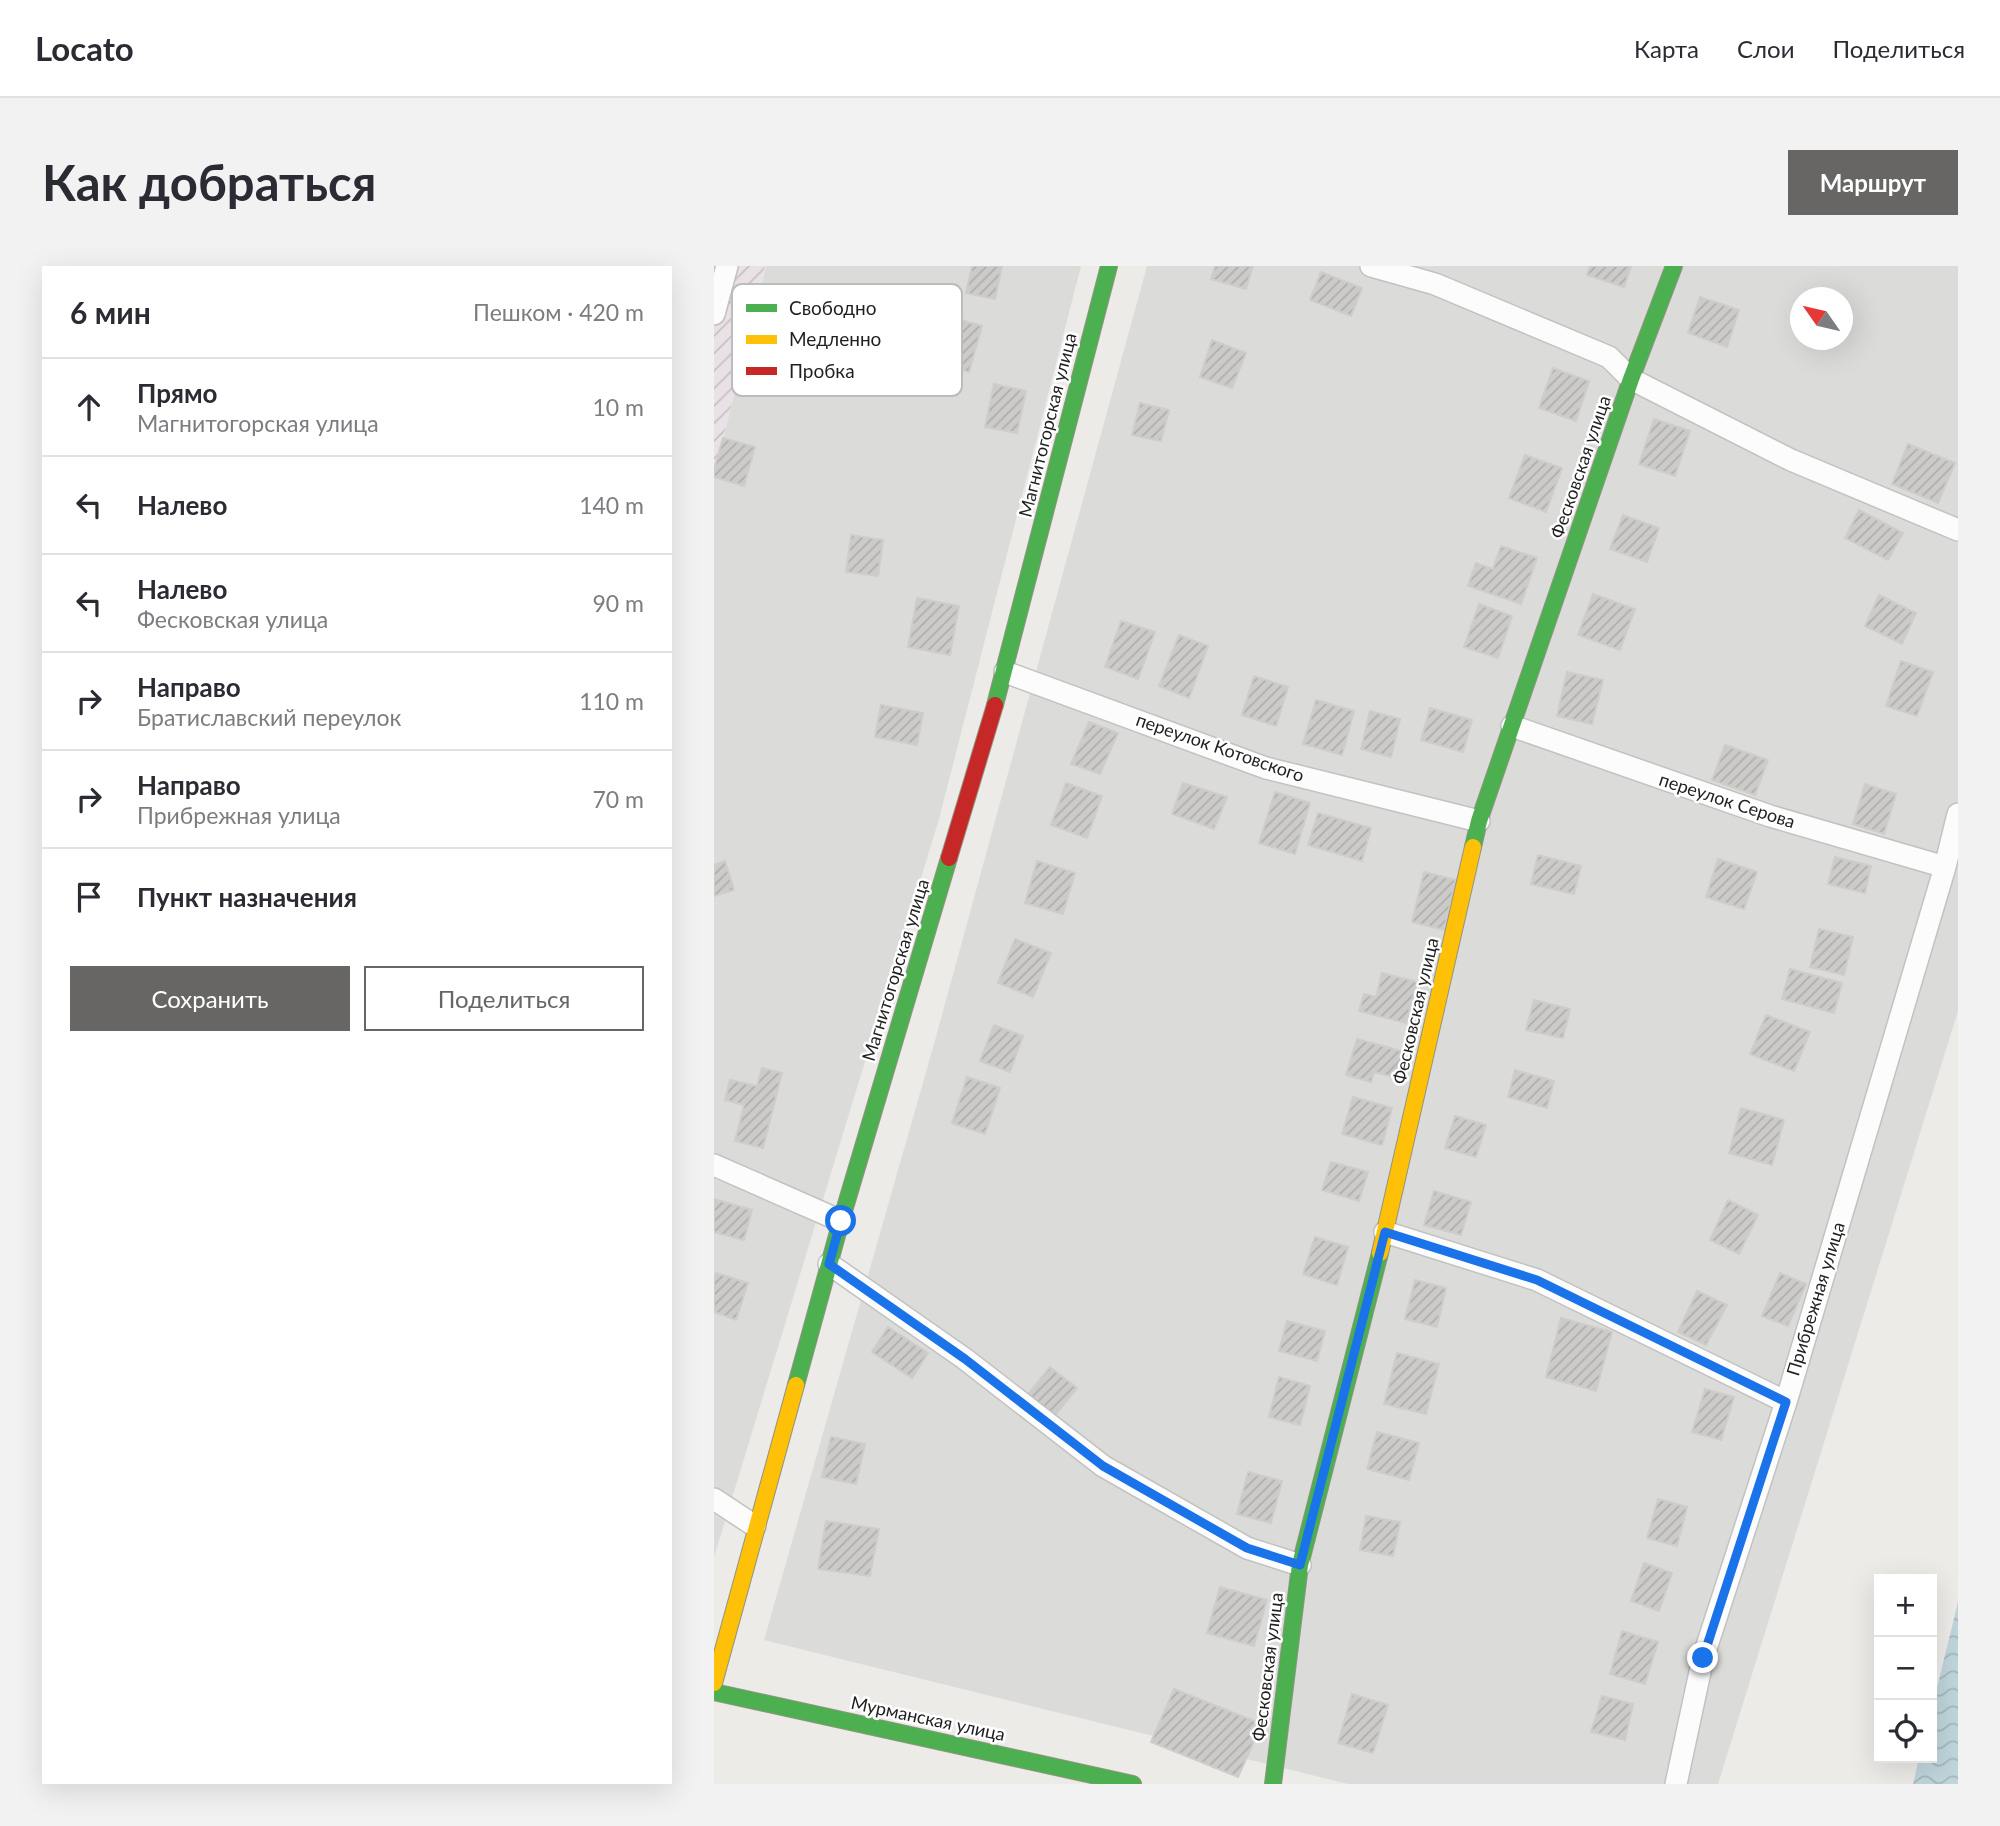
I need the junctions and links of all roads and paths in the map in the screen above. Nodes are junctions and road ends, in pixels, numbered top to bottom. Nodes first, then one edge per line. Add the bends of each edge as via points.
1 (727, 266) edge
2 (1109, 266) edge
3 (1371, 266) edge
4 (1674, 266) edge
5 (714, 314) edge
6 (1631, 379) junction
7 (1958, 530) edge
8 (1005, 672) junction
9 (1512, 726) junction
10 (1958, 814) edge
11 (1479, 821) junction
12 (1944, 867) junction
13 (714, 1165) edge
14 (841, 1221) junction
15 (1385, 1232) junction
16 (829, 1264) junction
17 (1786, 1402) junction
18 (714, 1499) edge
19 (755, 1526) junction
20 (1300, 1565) junction
21 (714, 1683) edge
22 (714, 1692) edge
23 (1133, 1784) edge
24 (1273, 1784) edge
25 (1676, 1784) edge

1 - 5 street
2 - 8 street, Магнитогорская улица
3 - 6 street via 1435,284 1609,357
4 - 6 street, Фесковская улица
6 - 7 street via 1791,460
6 - 9 street, Фесковская улица
8 - 11 street, переулок Котовского via 1266,768
8 - 14 street, Магнитогорская улица
9 - 11 street, Фесковская улица
9 - 12 street, переулок Серова via 1770,816
10 - 12 street, Прибрежная улица
11 - 15 street, Фесковская улица
12 - 17 street, Прибрежная улица
13 - 14 street
14 - 16 street, Магнитогорская улица
15 - 17 street via 1537,1280
15 - 20 street, Фесковская улица
16 - 19 street, Магнитогорская улица
16 - 20 street via 965,1359 1103,1466 1247,1548
17 - 25 street, Прибрежная улица via 1703,1658
18 - 19 street
19 - 21 street, Магнитогорская улица
20 - 24 street, Фесковская улица
22 - 23 street, Мурманская улица

